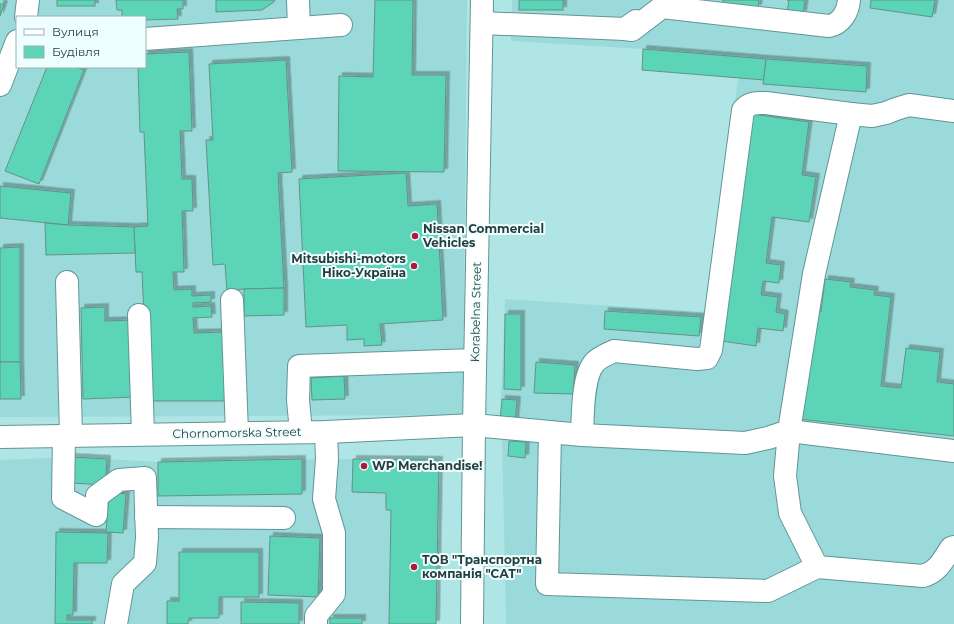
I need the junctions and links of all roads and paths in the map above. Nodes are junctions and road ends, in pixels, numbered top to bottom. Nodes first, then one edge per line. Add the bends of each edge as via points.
1 (298, 0) edge
2 (482, 0) edge
3 (662, 0) edge
4 (849, 0) edge
5 (482, 23) junction
6 (341, 25) dead end
7 (299, 28) junction
8 (625, 29) junction
9 (146, 39) edge
10 (16, 45) edge
11 (0, 85) edge
12 (954, 111) edge
13 (851, 114) junction
14 (66, 282) dead end
15 (232, 300) dead end
16 (139, 315) dead end
17 (475, 360) junction
18 (474, 425) junction
19 (789, 431) junction
20 (301, 432) junction
21 (326, 432) junction
22 (550, 432) junction
23 (237, 433) junction
24 (143, 434) junction
25 (68, 435) junction
26 (582, 435) junction
27 (0, 436) edge
28 (954, 451) edge
29 (146, 517) junction
30 (284, 518) dead end
31 (954, 546) edge
32 (817, 567) junction
33 (116, 624) edge
34 (316, 624) edge
35 (472, 624) edge

1 - 7 street
2 - 5 street, Korabelna Street
3 - 8 street
4 - 8 street via 842,18 838,23 829,26 662,7 632,30
5 - 8 street
5 - 17 street, Korabelna Street
6 - 7 street
7 - 9 street
10 - 11 street
12 - 13 street via 909,105 872,116
13 - 19 street via 814,274
13 - 26 street via 766,103 747,105 743,110 711,350 706,358 697,360 614,352 595,362 586,384
14 - 25 street
15 - 23 street
16 - 24 street
17 - 18 street, Korabelna Street
17 - 20 street via 299,366 298,400
18 - 21 street, Chornomorska Street
18 - 22 street, Chornomorska Street
18 - 35 street, Korabelna Street
19 - 26 street, Chornomorska Street via 745,443
19 - 28 street
19 - 32 street via 785,476 790,513
20 - 21 street, Chornomorska Street
20 - 23 street, Chornomorska Street
21 - 34 street via 324,499 334,533 334,594 316,616
22 - 26 street, Chornomorska Street
22 - 32 street via 547,584 768,591
23 - 24 street, Chornomorska Street
24 - 25 street, Chornomorska Street
25 - 27 street, Chornomorska Street
25 - 29 street via 63,498 96,515 97,496 119,480 145,478
29 - 30 street
29 - 33 street via 145,562 123,584
31 - 32 street via 938,568 923,576

